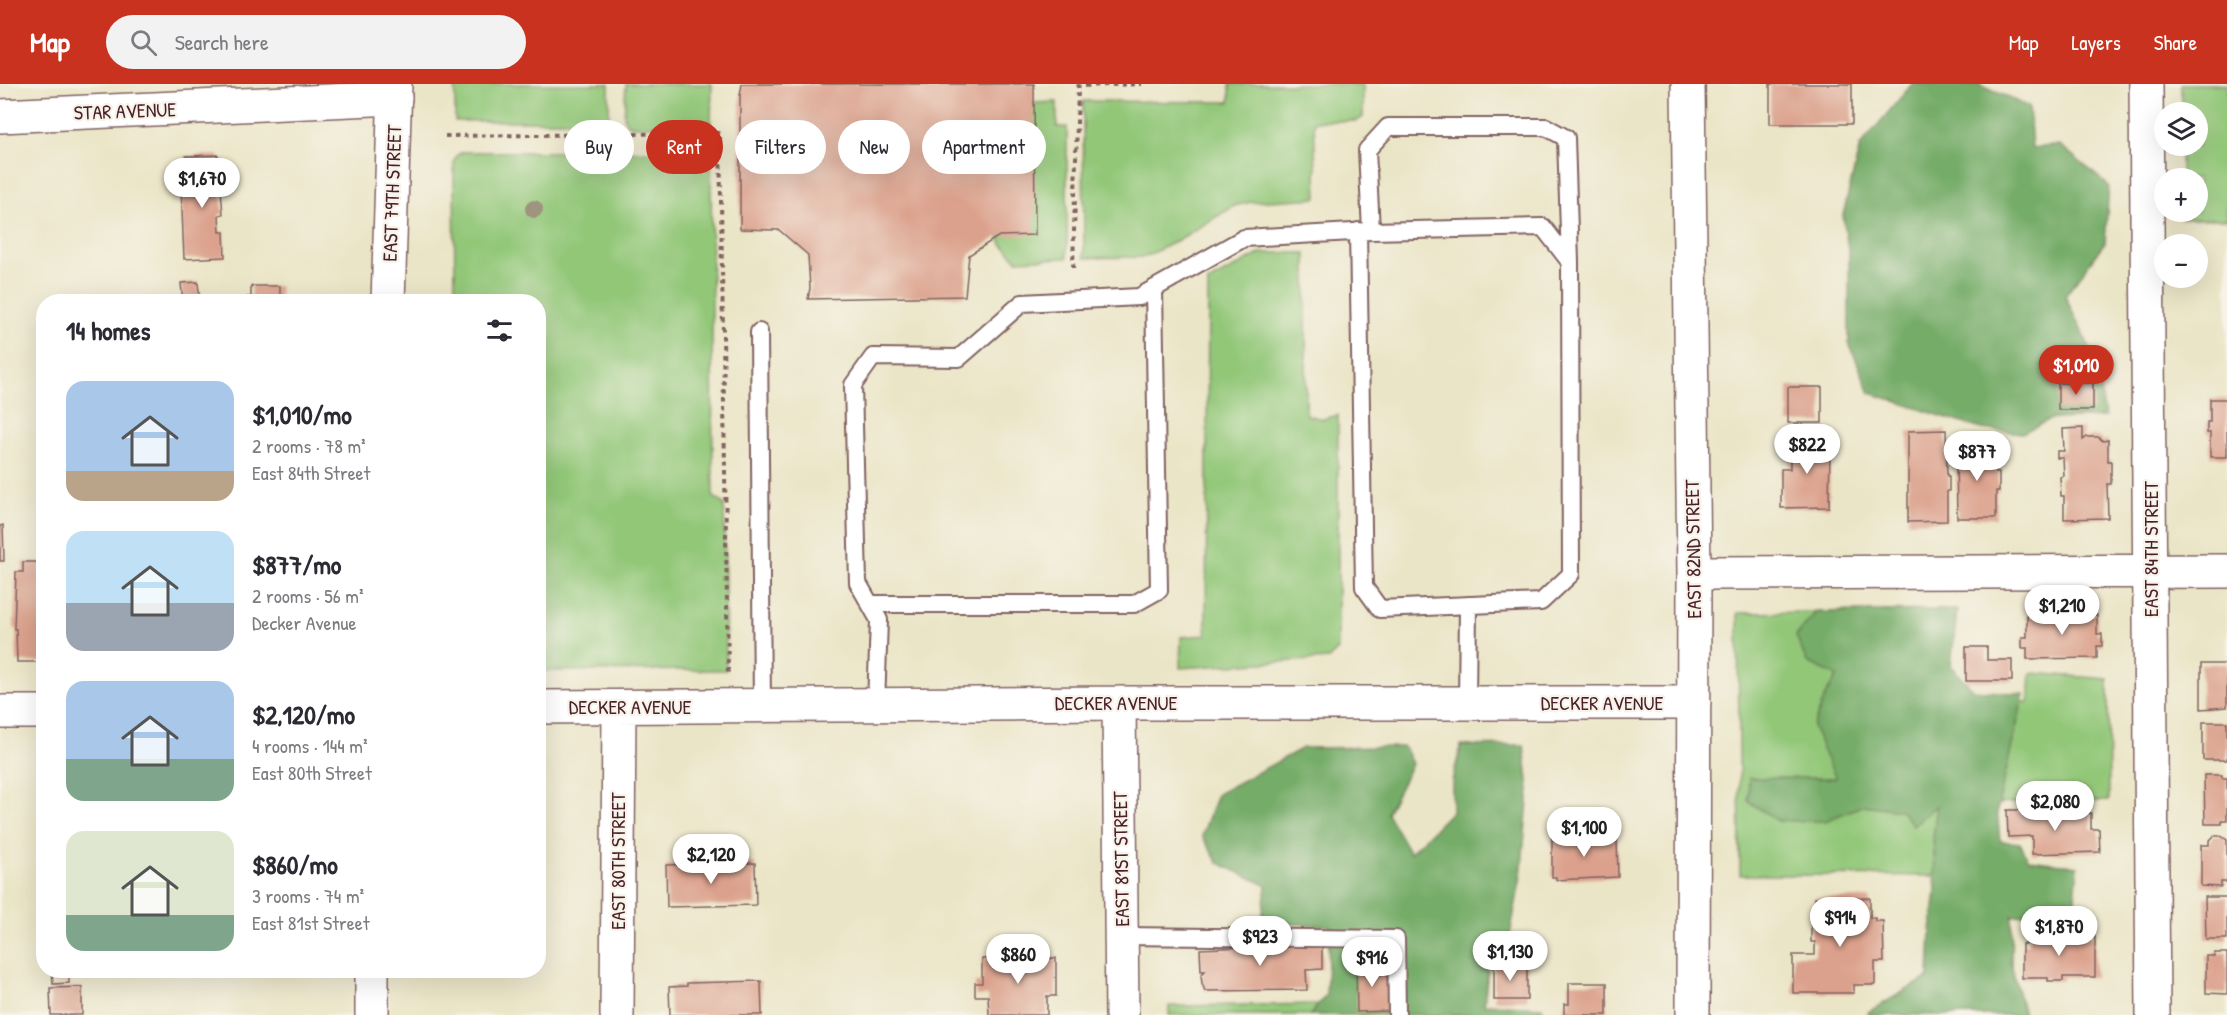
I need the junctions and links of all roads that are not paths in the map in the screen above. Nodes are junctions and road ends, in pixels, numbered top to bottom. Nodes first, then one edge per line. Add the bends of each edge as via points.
1 (1688, 84) edge
2 (2146, 84) edge
3 (395, 91) edge
4 (0, 116) edge
5 (1364, 231) junction
6 (1570, 262) junction
7 (1154, 289) junction
8 (388, 294) edge
9 (759, 332) dead end
10 (2227, 571) edge
11 (2151, 572) junction
12 (1694, 573) junction
13 (870, 604) junction
14 (1468, 605) junction
15 (1119, 703) junction
16 (1467, 704) junction
17 (1694, 704) junction
18 (876, 705) junction
19 (762, 706) junction
20 (546, 707) edge
21 (619, 707) junction
22 (0, 712) edge
23 (36, 712) edge
24 (1122, 936) junction
25 (372, 978) edge
26 (372, 1015) edge
27 (617, 1015) edge
28 (1122, 1015) edge
29 (1397, 1015) edge
30 (1693, 1015) edge
31 (2153, 1015) edge

1 - 12 street, EAST 82ND STREET
2 - 11 street, EAST 84TH STREET
3 - 4 street, STAR AVENUE
3 - 8 street, EAST 79TH STREET
5 - 6 lane via 1543,227
5 - 6 lane via 1367,150 1388,127 1546,127 1566,138
5 - 7 lane via 1244,238
5 - 14 lane via 1364,587 1380,609
6 - 14 lane via 1571,574 1541,602
7 - 13 lane via 1139,297 1022,303 959,358 873,357 853,386 858,583
7 - 13 lane via 1159,590 1134,604
9 - 19 lane
10 - 11 street
11 - 12 street
11 - 31 street, EAST 84TH STREET
12 - 17 street, EAST 82ND STREET
13 - 18 lane via 879,620
14 - 16 lane
15 - 16 street, DECKER AVENUE
15 - 18 street, DECKER AVENUE
15 - 24 street, EAST 81ST STREET
16 - 17 street, DECKER AVENUE
17 - 30 street, EAST 82ND STREET
18 - 19 street, DECKER AVENUE
19 - 21 street, DECKER AVENUE
20 - 21 street, DECKER AVENUE
21 - 27 street, EAST 80TH STREET
22 - 23 street
24 - 28 street, EAST 81ST STREET
24 - 29 lane via 1396,939
25 - 26 street

